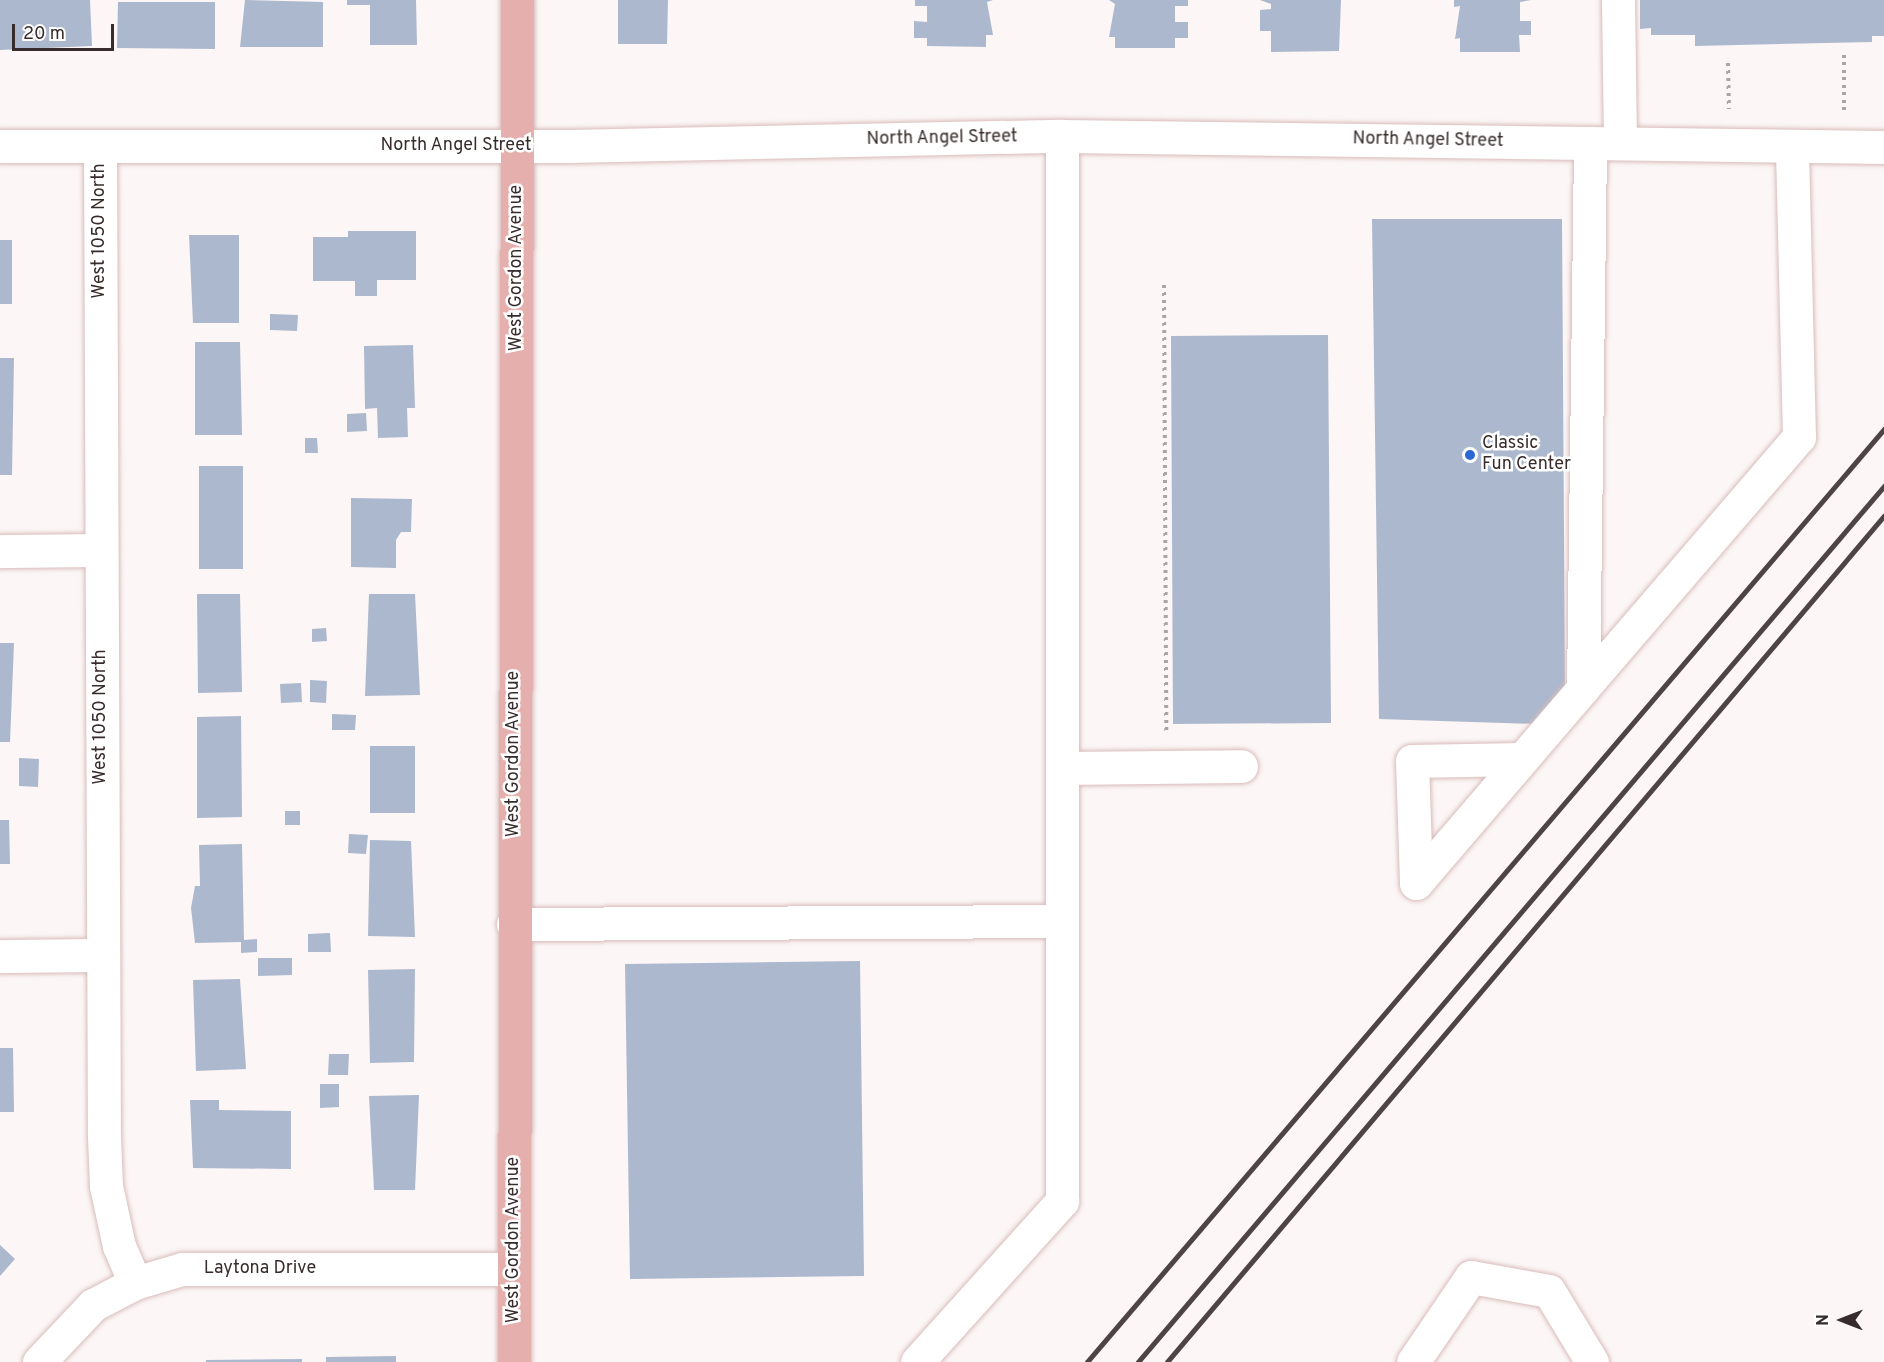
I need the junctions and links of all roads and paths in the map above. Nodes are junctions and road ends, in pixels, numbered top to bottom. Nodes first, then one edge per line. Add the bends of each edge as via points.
1 (518, 0) edge
2 (1618, 0) edge
3 (1844, 55) dead end
4 (1728, 63) dead end
5 (1729, 109) dead end
6 (1844, 110) dead end
7 (1062, 136) junction
8 (1605, 143) junction
9 (0, 146) edge
10 (100, 146) junction
11 (518, 146) junction
12 (1792, 146) junction
13 (1884, 147) edge
14 (1164, 285) dead end
15 (101, 550) junction
16 (0, 551) edge
17 (1583, 688) junction
18 (1178, 735) dead end
19 (1522, 759) dead end
20 (1240, 766) dead end
21 (1062, 768) junction
22 (1061, 921) junction
23 (513, 924) junction
24 (100, 955) junction
25 (0, 956) edge
26 (514, 1269) junction
27 (135, 1283) junction
28 (39, 1362) edge
29 (514, 1362) edge
30 (917, 1362) edge
31 (1413, 1362) edge
32 (1592, 1362) edge

1 - 11 main road, West Gordon Avenue
2 - 8 street
3 - 6 path
4 - 5 path
7 - 8 street, North Angel Street
7 - 11 street, North Angel Street
7 - 21 street
8 - 12 street, North Angel Street
8 - 17 street
9 - 10 street, North Angel Street
10 - 11 street, North Angel Street
10 - 15 street, West 1050 North
11 - 23 main road, West Gordon Avenue
12 - 13 street, North Angel Street
12 - 17 street via 1798,437
14 - 18 path via 1166,736
15 - 16 street
15 - 24 street, West 1050 North
17 - 19 street
20 - 21 street
21 - 22 street
22 - 23 street
22 - 30 street via 1062,1201
23 - 26 main road, West Gordon Avenue
24 - 25 street
24 - 27 street, West 1050 North via 106,1186 119,1246
26 - 27 street, Laytona Drive via 182,1269
26 - 29 main road, West Gordon Avenue
27 - 28 street, Laytona Drive via 93,1305
31 - 32 street via 1471,1277 1549,1291

